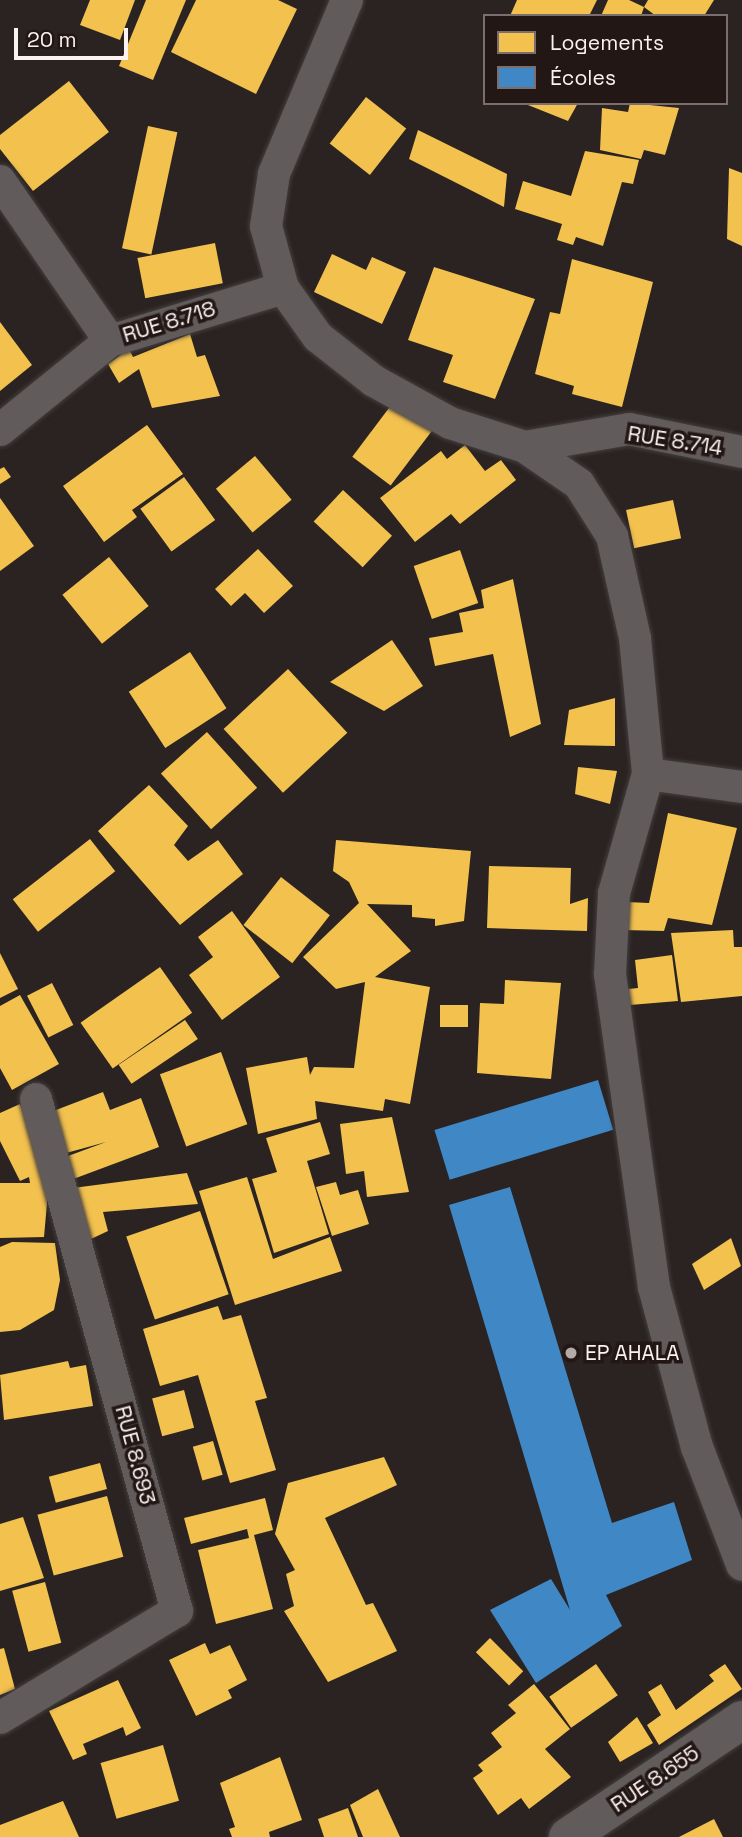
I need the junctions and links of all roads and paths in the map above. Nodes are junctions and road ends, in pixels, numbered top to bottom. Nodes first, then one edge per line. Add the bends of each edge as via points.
1 (347, 0) edge
2 (0, 181) edge
3 (283, 288) junction
4 (110, 341) junction
5 (0, 430) edge
6 (525, 447) junction
7 (742, 453) edge
8 (649, 774) junction
9 (742, 787) edge
10 (36, 1099) dead end
11 (742, 1565) edge
12 (0, 1718) edge
13 (742, 1720) edge
14 (568, 1837) edge

1 - 3 street via 274,174 266,226
2 - 4 street
3 - 4 street, RUE 8.718
3 - 6 street via 318,337 374,381 450,423
4 - 5 street, RUE 8.718
6 - 7 street, RUE 8.714 via 629,429
6 - 8 street via 579,484 612,536 635,638
8 - 9 street
8 - 11 street via 614,892 610,974 654,1287 697,1447
10 - 12 street, RUE 8.693 via 177,1611
13 - 14 street, RUE 8.655

